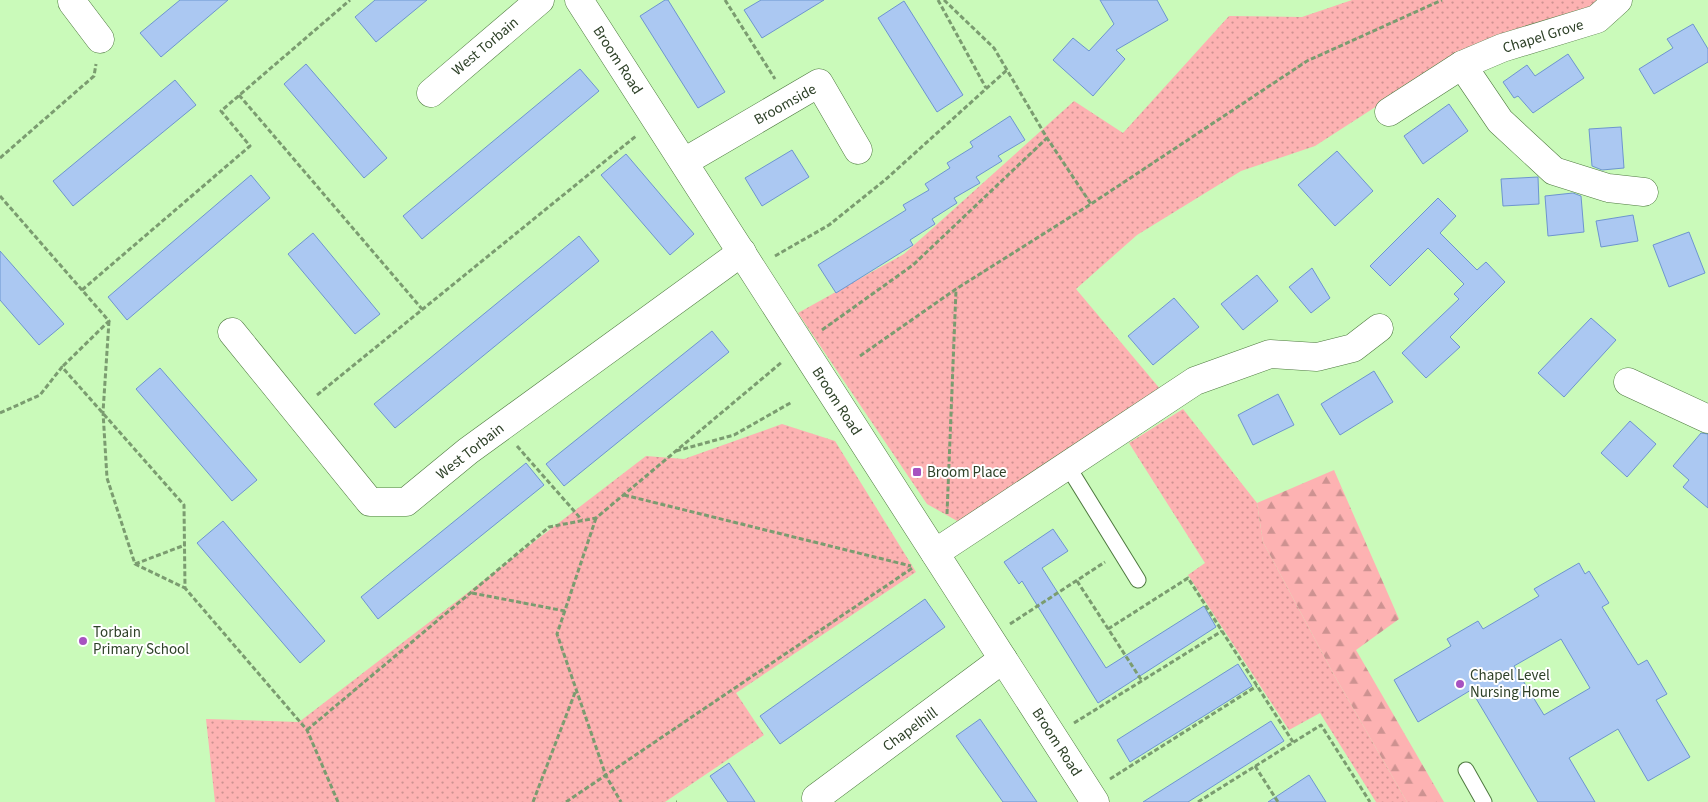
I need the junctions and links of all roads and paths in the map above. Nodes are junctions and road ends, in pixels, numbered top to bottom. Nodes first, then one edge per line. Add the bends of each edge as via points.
1 (74, 0) edge
2 (350, 0) edge
3 (540, 0) edge
4 (579, 0) edge
5 (725, 0) edge
6 (938, 0) edge
7 (944, 0) edge
8 (1442, 0) edge
9 (1618, 0) edge
10 (100, 38) joint
11 (1462, 65) junction
12 (1008, 68) junction
13 (986, 88) junction
14 (431, 93) dead end
15 (239, 95) junction
16 (789, 101) junction
17 (1389, 112) dead end
18 (656, 120) junction
19 (1047, 138) junction
20 (858, 150) dead end
21 (0, 158) edge
22 (684, 162) junction
23 (1644, 192) dead end
24 (0, 196) edge
25 (1091, 204) junction
26 (747, 261) junction
27 (956, 289) junction
28 (82, 290) junction
29 (422, 309) junction
30 (109, 321) junction
31 (1379, 328) dead end
32 (232, 332) dead end
33 (801, 345) junction
34 (860, 356) dead end
35 (62, 367) junction
36 (1628, 382) dead end
37 (792, 402) dead end
38 (296, 411) junction
39 (103, 412) junction
40 (0, 413) edge
41 (1708, 419) edge
42 (501, 427) junction
43 (675, 451) junction
44 (1067, 465) junction
45 (623, 494) junction
46 (596, 518) junction
47 (582, 521) junction
48 (185, 545) junction
49 (1120, 552) junction
50 (932, 555) junction
51 (135, 564) junction
52 (1138, 580) dead end
53 (1077, 581) junction
54 (185, 588) junction
55 (471, 592) junction
56 (565, 611) junction
57 (1108, 629) junction
58 (1222, 631) junction
59 (996, 648) junction
60 (1142, 681) junction
61 (1257, 686) junction
62 (576, 690) junction
63 (307, 730) junction
64 (1053, 736) junction
65 (1293, 742) junction
66 (1255, 766) junction
67 (1466, 770) dead end
68 (606, 776) junction
69 (1092, 797) edge
70 (816, 798) dead end
71 (338, 802) edge
72 (533, 802) edge
73 (566, 802) edge
74 (621, 802) edge
75 (1198, 802) edge
76 (1278, 802) edge
77 (1370, 802) edge
78 (1484, 802) edge

1 - 10 street via 72,2
2 - 15 path
3 - 14 street, West Torbain
4 - 18 street, Broom Road
5 - 16 path
6 - 13 path
7 - 12 path via 994,48
8 - 25 path via 1307,61
9 - 11 street, Chapel Grove via 1596,19 1502,48
10 - 21 path via 94,76
11 - 17 street, Chapel Grove
11 - 23 street via 1500,121 1554,170 1608,188
12 - 13 path
12 - 19 path
13 - 26 path via 830,225
15 - 28 path via 221,111 250,146
15 - 29 path
16 - 20 street, Broomside via 819,83
16 - 22 street, Broomside
18 - 22 street, Broom Road
18 - 29 path
19 - 25 path
19 - 33 path via 913,265
22 - 26 street, Broom Road
24 - 28 path
25 - 27 path
26 - 33 street, Broom Road
26 - 42 street, West Torbain
27 - 34 path
27 - 50 path
28 - 30 path
29 - 38 path
30 - 35 path
30 - 39 path
31 - 44 street via 1353,348 1317,358 1270,354 1195,380
32 - 38 street, West Torbain
33 - 43 path
33 - 50 street, Broom Road
35 - 39 path
35 - 40 path via 40,395
36 - 41 street
37 - 43 path via 734,436
38 - 42 street, West Torbain via 370,502 406,502
39 - 48 path via 184,505
39 - 51 path via 107,478
42 - 47 path
43 - 45 path
44 - 49 lane
44 - 50 street
45 - 46 path
45 - 50 path
46 - 47 path
46 - 56 path
47 - 55 path via 549,527
48 - 51 path
48 - 54 path
49 - 52 lane
49 - 53 path
50 - 59 street, Broom Road
50 - 68 path
51 - 54 path
53 - 57 path
53 - 59 path
54 - 63 path
55 - 56 path
55 - 63 path
56 - 62 path via 557,634
57 - 58 path via 1188,578
57 - 60 path
58 - 60 path
58 - 61 path
59 - 64 street, Broom Road
59 - 70 street, Chapelhill
60 - 64 path
61 - 65 path
61 - 69 path
62 - 68 path
62 - 72 path
63 - 71 path
64 - 69 street, Broom Road
65 - 66 path
65 - 77 path via 1321,726
66 - 75 path
66 - 76 path
67 - 78 lane
68 - 73 path
68 - 74 path

